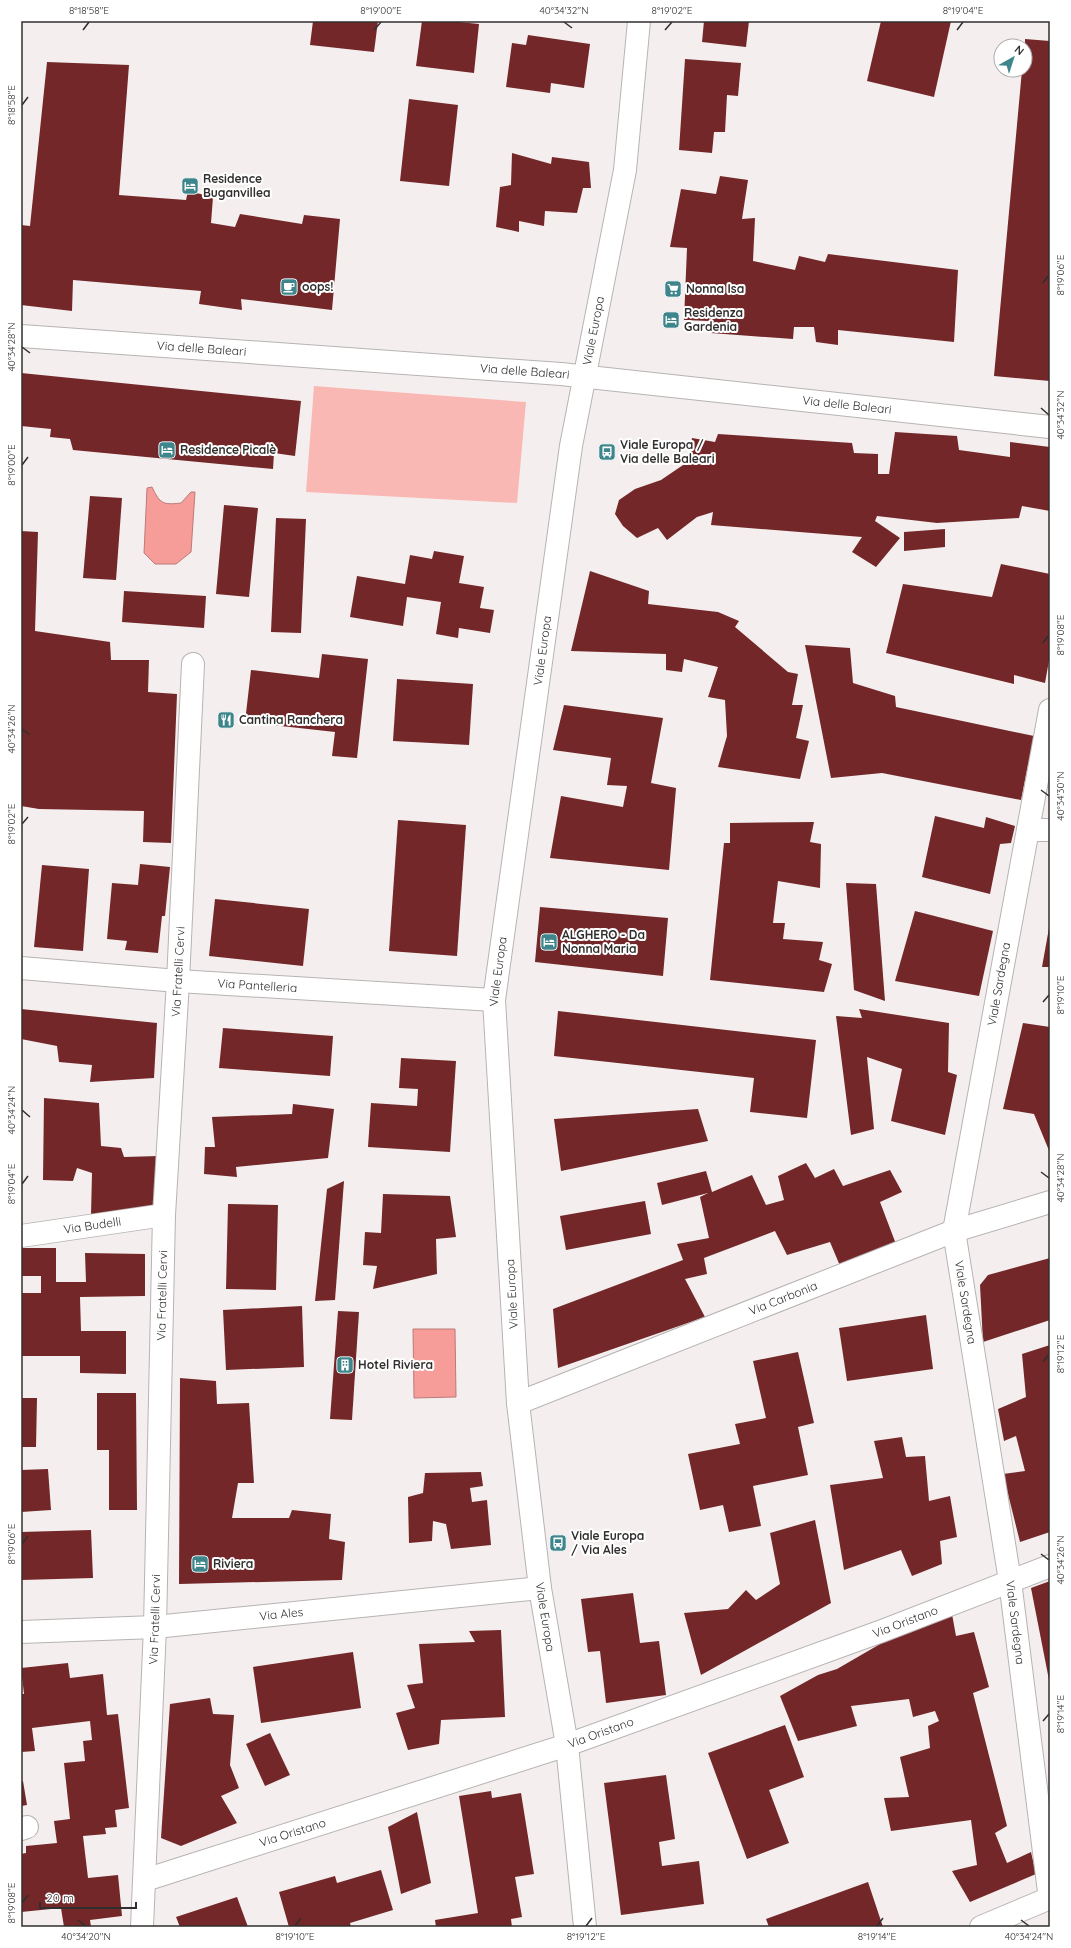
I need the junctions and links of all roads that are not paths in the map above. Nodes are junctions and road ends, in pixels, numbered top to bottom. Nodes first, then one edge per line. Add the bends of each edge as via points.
1 (639, 21) edge
2 (21, 336) edge
3 (584, 376) junction
4 (1050, 427) edge
5 (193, 664) dead end
6 (1050, 710) edge
7 (1028, 830) junction
8 (1050, 830) edge
9 (21, 968) edge
10 (178, 981) junction
11 (494, 1000) junction
12 (1050, 1202) edge
13 (164, 1215) junction
14 (954, 1231) junction
15 (21, 1236) edge
16 (518, 1403) junction
17 (1050, 1566) edge
18 (1010, 1581) junction
19 (540, 1588) junction
20 (155, 1628) junction
21 (21, 1632) edge
22 (567, 1745) junction
23 (144, 1880) junction
24 (1050, 1899) edge
25 (142, 1927) edge
26 (585, 1927) edge
27 (981, 1927) edge

1 - 3 street, Viale Europa via 624,170
2 - 3 street, Via delle Baleari
3 - 4 street, Via delle Baleari
3 - 11 street, Viale Europa via 571,446
5 - 10 street, Via Fratelli Cervi
6 - 7 street, Viale Sardegna
7 - 8 street
7 - 14 street, Viale Sardegna
9 - 10 street, Via Pantelleria
10 - 11 street, Via Pantelleria
10 - 13 street, Via Fratelli Cervi
11 - 16 street, Viale Europa
12 - 14 street, Via Carbonia
13 - 15 street, Via Budelli
13 - 20 street, Via Fratelli Cervi
14 - 16 street, Via Carbonia
14 - 18 street, Viale Sardegna
16 - 19 street, Viale Europa
17 - 18 street, Via Oristano
18 - 22 street, Via Oristano via 882,1631
18 - 24 street, Viale Sardegna
19 - 20 street, Via Ales
19 - 22 street, Viale Europa
20 - 21 street, Via Ales
20 - 23 street, Via Fratelli Cervi
22 - 23 street, Via Oristano
22 - 26 street, Viale Europa
23 - 25 street, Via Fratelli Cervi
24 - 27 street

